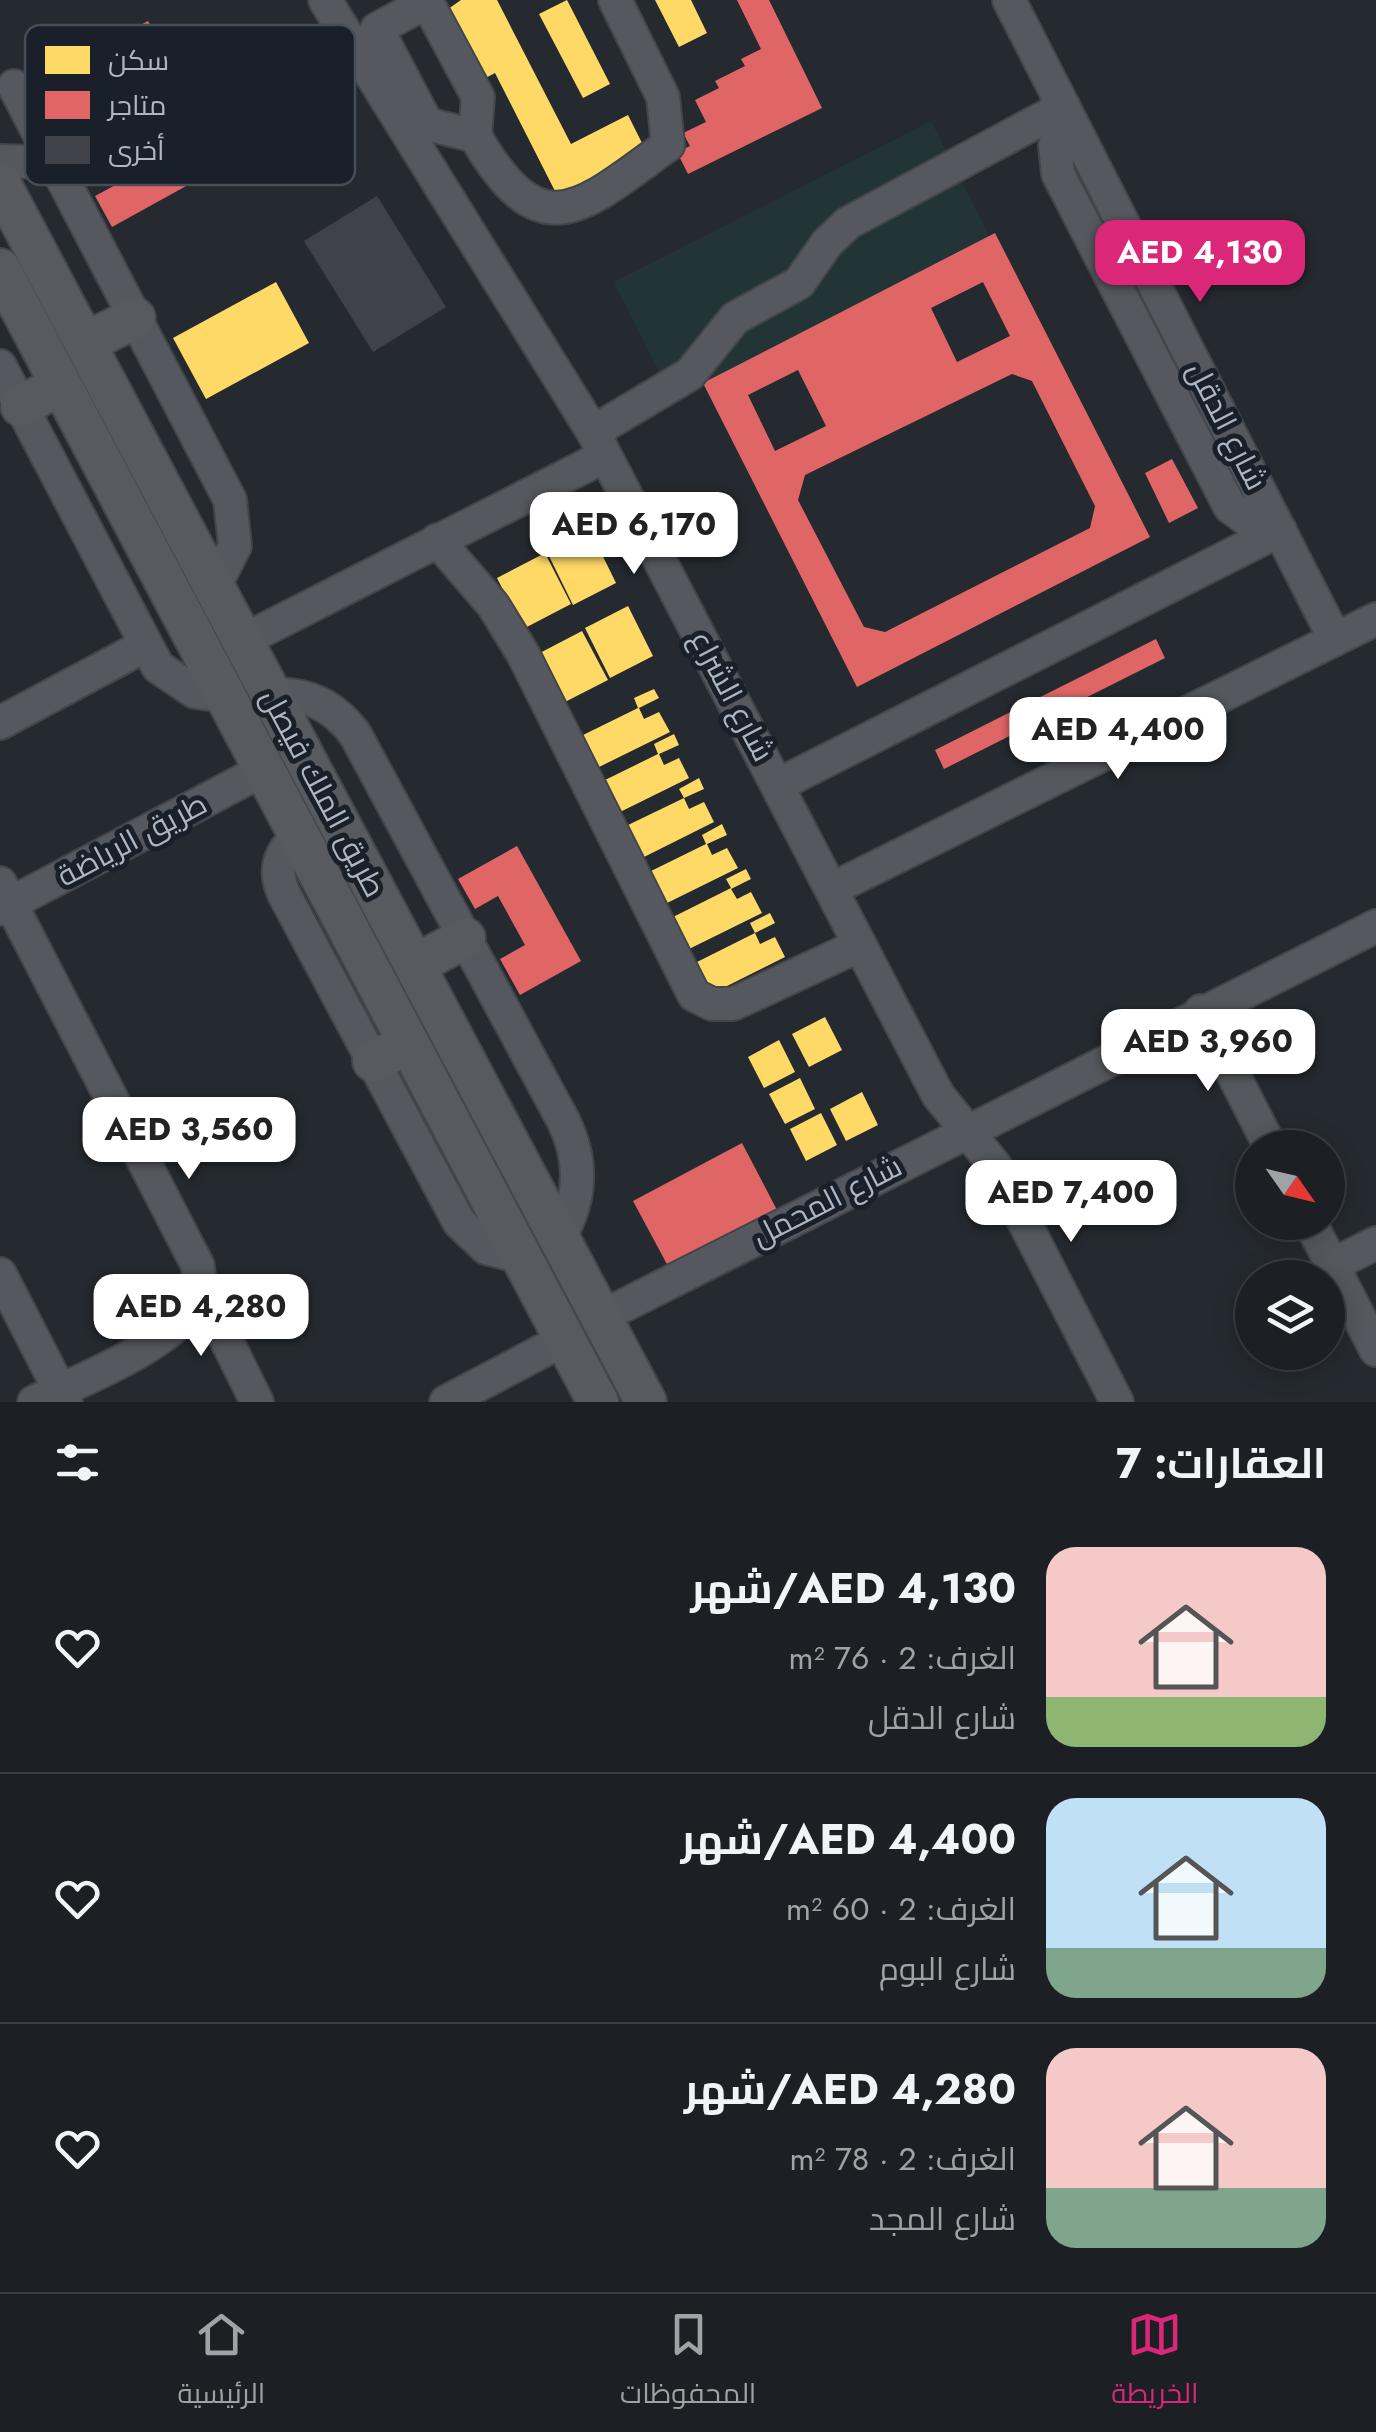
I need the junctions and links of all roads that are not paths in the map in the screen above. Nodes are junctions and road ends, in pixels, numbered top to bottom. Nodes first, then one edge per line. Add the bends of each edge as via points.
1 (326, 0) edge
2 (615, 0) edge
3 (1009, 0) edge
4 (341, 25) edge
5 (355, 47) edge
6 (14, 86) dead end
7 (478, 97) junction
8 (25, 107) edge
9 (1067, 114) junction
10 (427, 124) junction
11 (475, 136) junction
12 (0, 161) edge
13 (25, 162) edge
14 (0, 183) edge
15 (66, 185) edge
16 (0, 270) edge
17 (135, 318) junction
18 (1172, 320) junction
19 (1142, 336) junction
20 (84, 342) junction
21 (0, 366) edge
22 (60, 384) junction
23 (21, 406) junction
24 (599, 444) junction
25 (1277, 524) junction
26 (436, 540) junction
27 (214, 587) junction
28 (1376, 619) edge
29 (1336, 639) junction
30 (242, 640) junction
31 (146, 645) junction
32 (271, 694) junction
33 (224, 696) junction
34 (0, 723) edge
35 (263, 770) junction
36 (778, 785) junction
37 (832, 889) junction
38 (4, 899) edge
39 (1376, 926) edge
40 (465, 938) junction
41 (860, 945) junction
42 (414, 965) junction
43 (1201, 1011) junction
44 (1262, 1130) edge
45 (964, 1132) junction
46 (560, 1238) junction
47 (1376, 1243) edge
48 (1342, 1260) edge
49 (0, 1274) edge
50 (200, 1288) junction
51 (1345, 1290) edge
52 (601, 1318) junction
53 (564, 1338) junction
54 (1376, 1350) edge
55 (53, 1398) edge
56 (257, 1402) edge
57 (446, 1402) edge
58 (598, 1402) edge
59 (648, 1402) edge
60 (1117, 1402) edge

1 - 4 street, شارع الشراع
2 - 11 street via 663,97 668,144 617,182 568,206 546,209 508,187
3 - 9 street, شارع الدقل
5 - 24 street, شارع الشراع
6 - 8 street
7 - 10 street
7 - 10 street via 428,2 376,29
7 - 11 street
9 - 18 street, شارع الدقل
9 - 19 street via 1055,164
9 - 24 street via 848,223 798,283 735,318 690,374
10 - 11 street
12 - 13 street
14 - 20 main road, طريق الملك فيصل
15 - 17 street
16 - 22 main road, طريق الملك فيصل
17 - 20 main road
17 - 27 street via 234,514 235,546
18 - 19 street
18 - 25 street, شارع الدقل
19 - 25 street via 1230,507 1252,523
20 - 27 main road, طريق الملك فيصل
21 - 23 street
22 - 23 main road
22 - 33 main road, طريق الملك فيصل
23 - 31 street
24 - 26 street
24 - 36 street, شارع الشراع
25 - 29 street, شارع الدقل
25 - 36 street
26 - 30 street
26 - 41 street via 493,605 523,654 694,995 733,1004
27 - 30 main road, طريق الملك فيصل
28 - 29 street
29 - 37 street
30 - 32 main road, طريق الملك فيصل
31 - 33 street via 181,686
31 - 34 street
32 - 40 street via 314,700 347,724
32 - 42 main road, طريق الملك فيصل
33 - 35 main road, طريق الملك فيصل
35 - 38 street, طريق الرياضة
35 - 53 main road, طريق الملك فيصل via 391,1052 521,1257
36 - 37 street, شارع الشراع
37 - 41 street, شارع الشراع
38 - 50 street via 198,1266
39 - 43 street, شارع المحمل
40 - 42 main road
40 - 46 street via 571,1136 578,1188
41 - 45 street, شارع الشراع
42 - 46 main road, طريق الملك فيصل
43 - 44 street
43 - 45 street, شارع المحمل
45 - 52 street, شارع المحمل
45 - 60 street, شارع الشراع via 996,1167
46 - 52 main road, طريق الملك فيصل
47 - 48 street
49 - 55 street
50 - 55 street via 188,1315 169,1334
50 - 56 street
51 - 54 street
52 - 59 main road, طريق الملك فيصل
53 - 57 street
53 - 58 main road, طريق الملك فيصل

